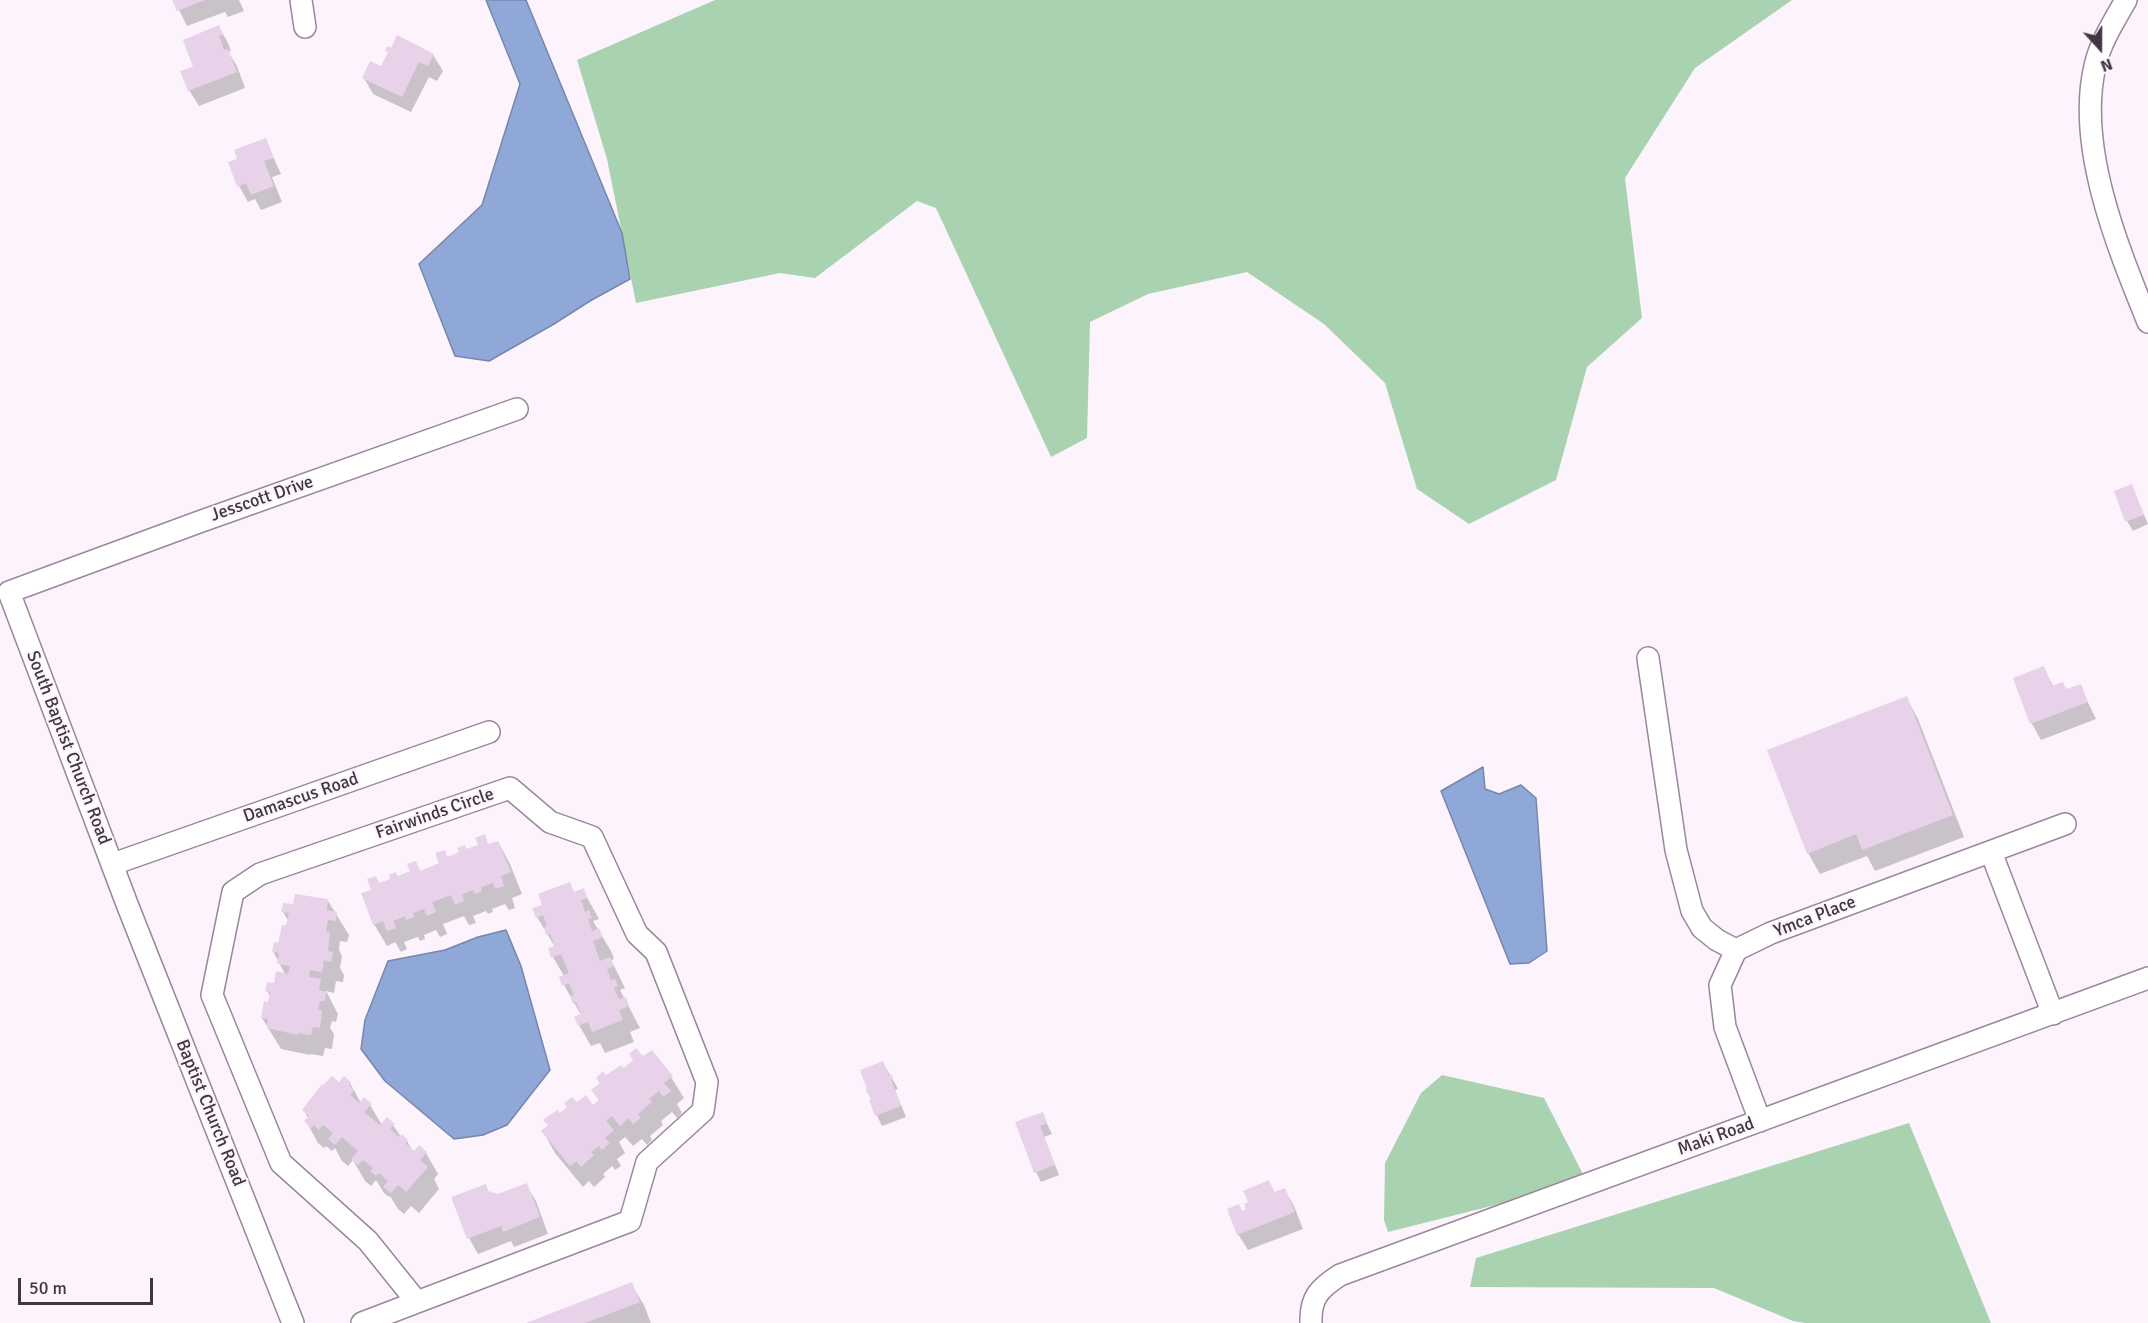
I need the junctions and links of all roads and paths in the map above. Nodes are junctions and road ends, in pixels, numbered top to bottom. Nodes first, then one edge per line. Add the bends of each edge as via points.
1 (301, 0) edge
2 (2126, 0) edge
3 (305, 27) dead end
4 (2147, 319) edge
5 (517, 409) dead end
6 (9, 592) joint
7 (1648, 658) dead end
8 (489, 732) dead end
9 (2065, 824) dead end
10 (1990, 852) junction
11 (113, 864) junction
12 (127, 904) joint
13 (1736, 950) junction
14 (2148, 978) edge
15 (2053, 1014) junction
16 (1760, 1121) junction
17 (417, 1302) junction
18 (293, 1323) edge
19 (362, 1323) edge
20 (1311, 1323) edge

1 - 3 street
2 - 4 street via 2095,65 2090,104 2104,204
5 - 6 street, Jesscott Drive
6 - 11 street, South Baptist Church Road
7 - 13 street via 1676,850 1692,911 1702,928
8 - 11 street, Damascus Road
9 - 10 street, Ymca Place
10 - 13 street, Ymca Place via 1771,933
10 - 15 street
11 - 12 street, South Baptist Church Road
12 - 18 street, Baptist Church Road
13 - 16 street via 1720,985 1725,1027
14 - 15 street, Maki Road
15 - 16 street, Maki Road
16 - 20 street, Maki Road via 1341,1275 1321,1288 1311,1309
17 - 17 street, Fairwinds Circle via 630,1221 647,1162 703,1112 707,1082 656,952 637,934 592,837 550,822 510,788 260,874 233,892 212,995 281,1163 368,1241
17 - 19 street, Fairwinds Circle

